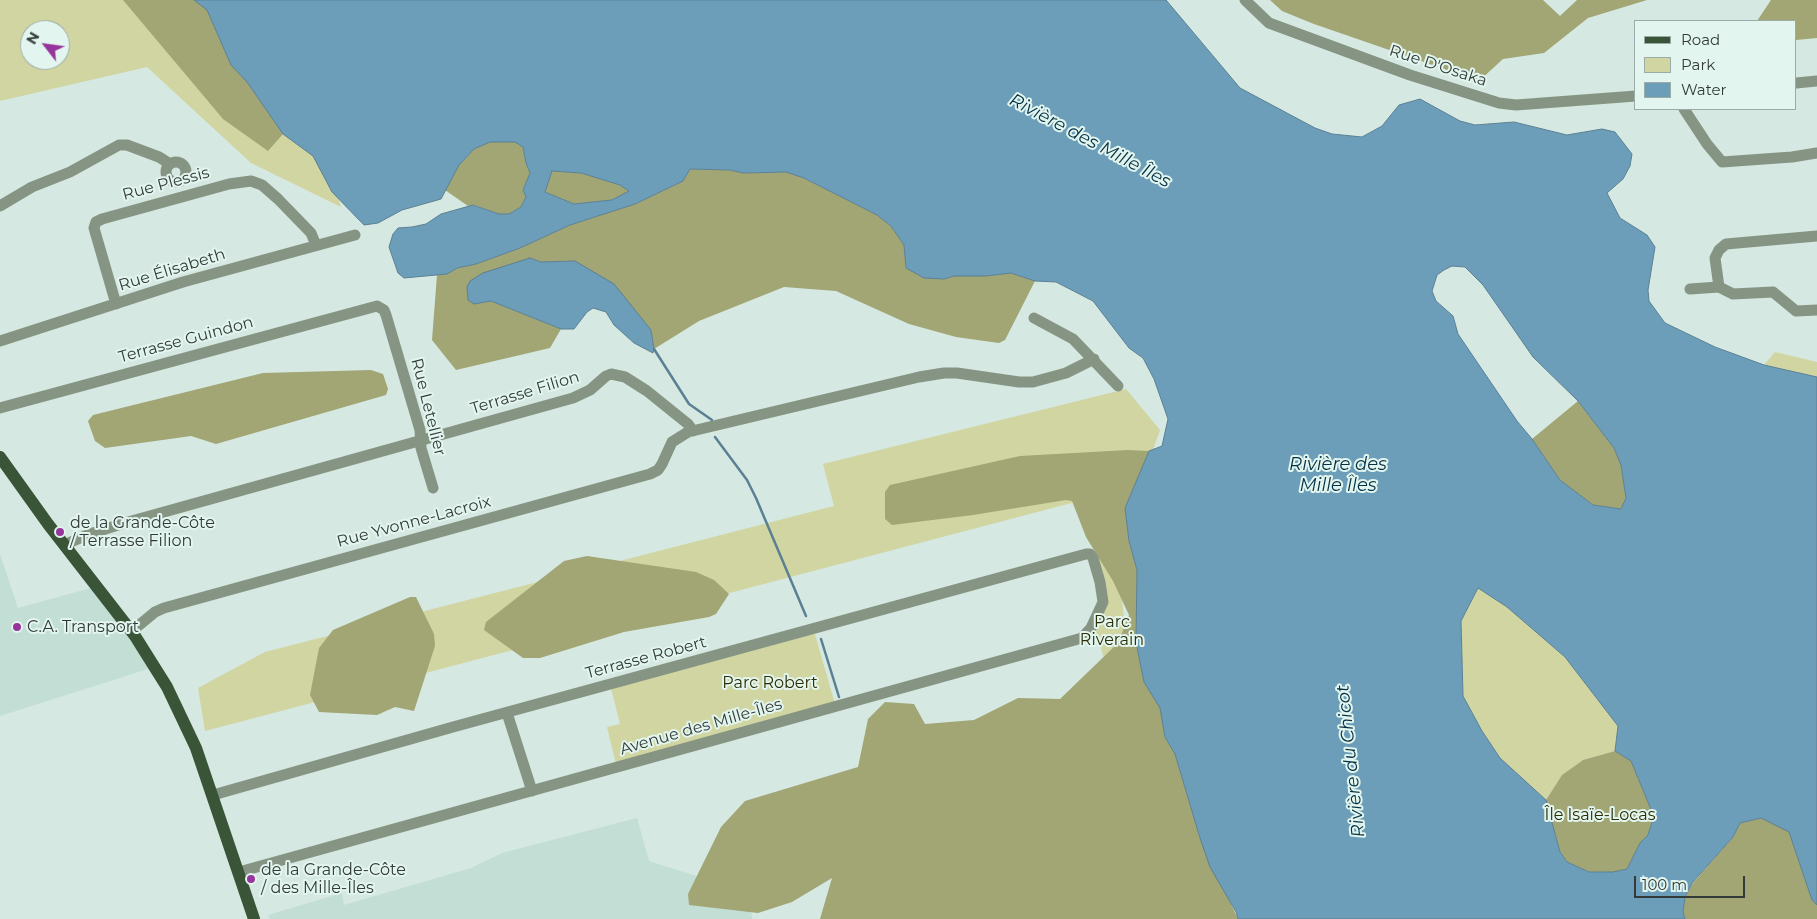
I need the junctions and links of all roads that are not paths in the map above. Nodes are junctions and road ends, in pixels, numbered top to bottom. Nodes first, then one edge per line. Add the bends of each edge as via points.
1 (1245, 0) edge
2 (1817, 81) edge
3 (1797, 83) edge
4 (1634, 96) edge
5 (1685, 110) edge
6 (1817, 153) edge
7 (170, 164) dead end
8 (0, 206) edge
9 (355, 235) dead end
10 (1817, 236) edge
11 (316, 245) junction
12 (1719, 287) junction
13 (1690, 289) dead end
14 (116, 304) junction
15 (381, 308) joint
16 (1817, 310) edge
17 (1034, 318) dead end
18 (0, 341) edge
19 (1094, 359) junction
20 (1118, 386) dead end
21 (0, 408) edge
22 (693, 431) junction
23 (421, 442) junction
24 (0, 457) edge
25 (433, 488) dead end
26 (64, 545) junction
27 (1088, 554) joint
28 (132, 631) junction
29 (507, 713) junction
30 (532, 791) junction
31 (213, 795) junction
32 (239, 872) junction
33 (254, 919) edge

1 - 4 street, Rue D'Osaka via 1269,23 1499,103 1516,105
2 - 3 street
5 - 6 street via 1722,162
7 - 8 street via 127,145 119,145 70,172 35,185
9 - 11 street, Rue Élisabeth
10 - 12 street via 1726,244 1715,258
11 - 14 street, Rue Élisabeth via 194,278
11 - 14 street, Rue Plessis via 311,233 256,182 229,184 102,218 95,223 95,230
12 - 13 street
12 - 16 street via 1733,294 1773,292 1796,311
14 - 18 street, Rue Élisabeth
15 - 21 street, Terrasse Guindon via 362,309
15 - 23 street, Rue Letellier via 385,312
17 - 19 street via 1073,339
19 - 20 street
19 - 22 street via 1066,373 1033,382 957,373 918,377
22 - 23 street, Terrasse Filion via 647,391 625,377 611,374 584,394
22 - 28 street, Rue Yvonne-Lacroix via 672,442 662,464 650,474 164,608
23 - 25 street, Rue Letellier
23 - 26 street, Terrasse Filion via 121,524
24 - 26 main road
26 - 28 main road
27 - 29 street, Terrasse Robert
27 - 30 street, Avenue des Mille-Îles via 1092,556 1103,599 1091,628 1082,638
28 - 31 main road via 179,709
29 - 30 street
29 - 31 street, Terrasse Robert
30 - 32 street, Avenue des Mille-Îles
31 - 32 main road
32 - 33 main road

